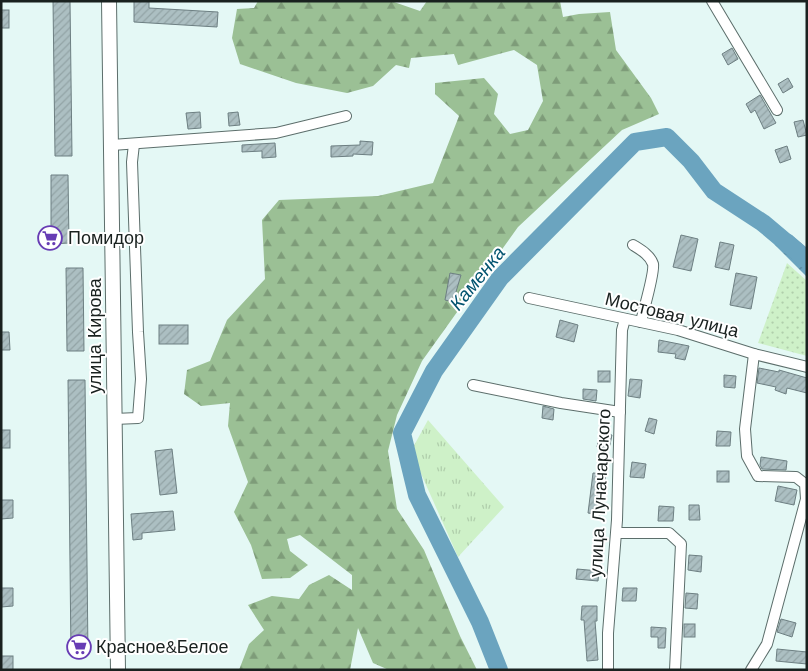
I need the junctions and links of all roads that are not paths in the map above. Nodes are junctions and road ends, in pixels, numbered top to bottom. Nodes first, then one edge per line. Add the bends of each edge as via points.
1 (109, 1) edge
2 (712, 1) edge
3 (777, 110) dead end
4 (346, 116) dead end
5 (134, 144) junction
6 (112, 145) junction
7 (633, 245) dead end
8 (529, 298) dead end
9 (625, 319) junction
10 (640, 322) junction
11 (754, 354) junction
12 (807, 367) edge
13 (474, 385) dead end
14 (620, 412) junction
15 (114, 419) junction
16 (617, 533) junction
17 (118, 670) edge
18 (608, 670) edge
19 (675, 670) edge
20 (751, 670) edge

1 - 6 street, улица Кирова
2 - 3 street
4 - 5 street via 276,133
5 - 6 street
5 - 15 street via 132,162 141,379 138,418
6 - 15 street, улица Кирова
7 - 10 street via 646,253 653,264
8 - 9 street, Мостовая улица
9 - 10 street, Мостовая улица
9 - 14 street, улица Луначарского
10 - 11 street, Мостовая улица via 678,330
11 - 12 street, Мостовая улица
11 - 20 street via 745,429 747,456 758,476 796,477 805,484 806,499 767,644
13 - 14 street
14 - 16 street, улица Луначарского
15 - 17 street, улица Кирова
16 - 18 street, улица Луначарского
16 - 19 street via 669,533 681,544

